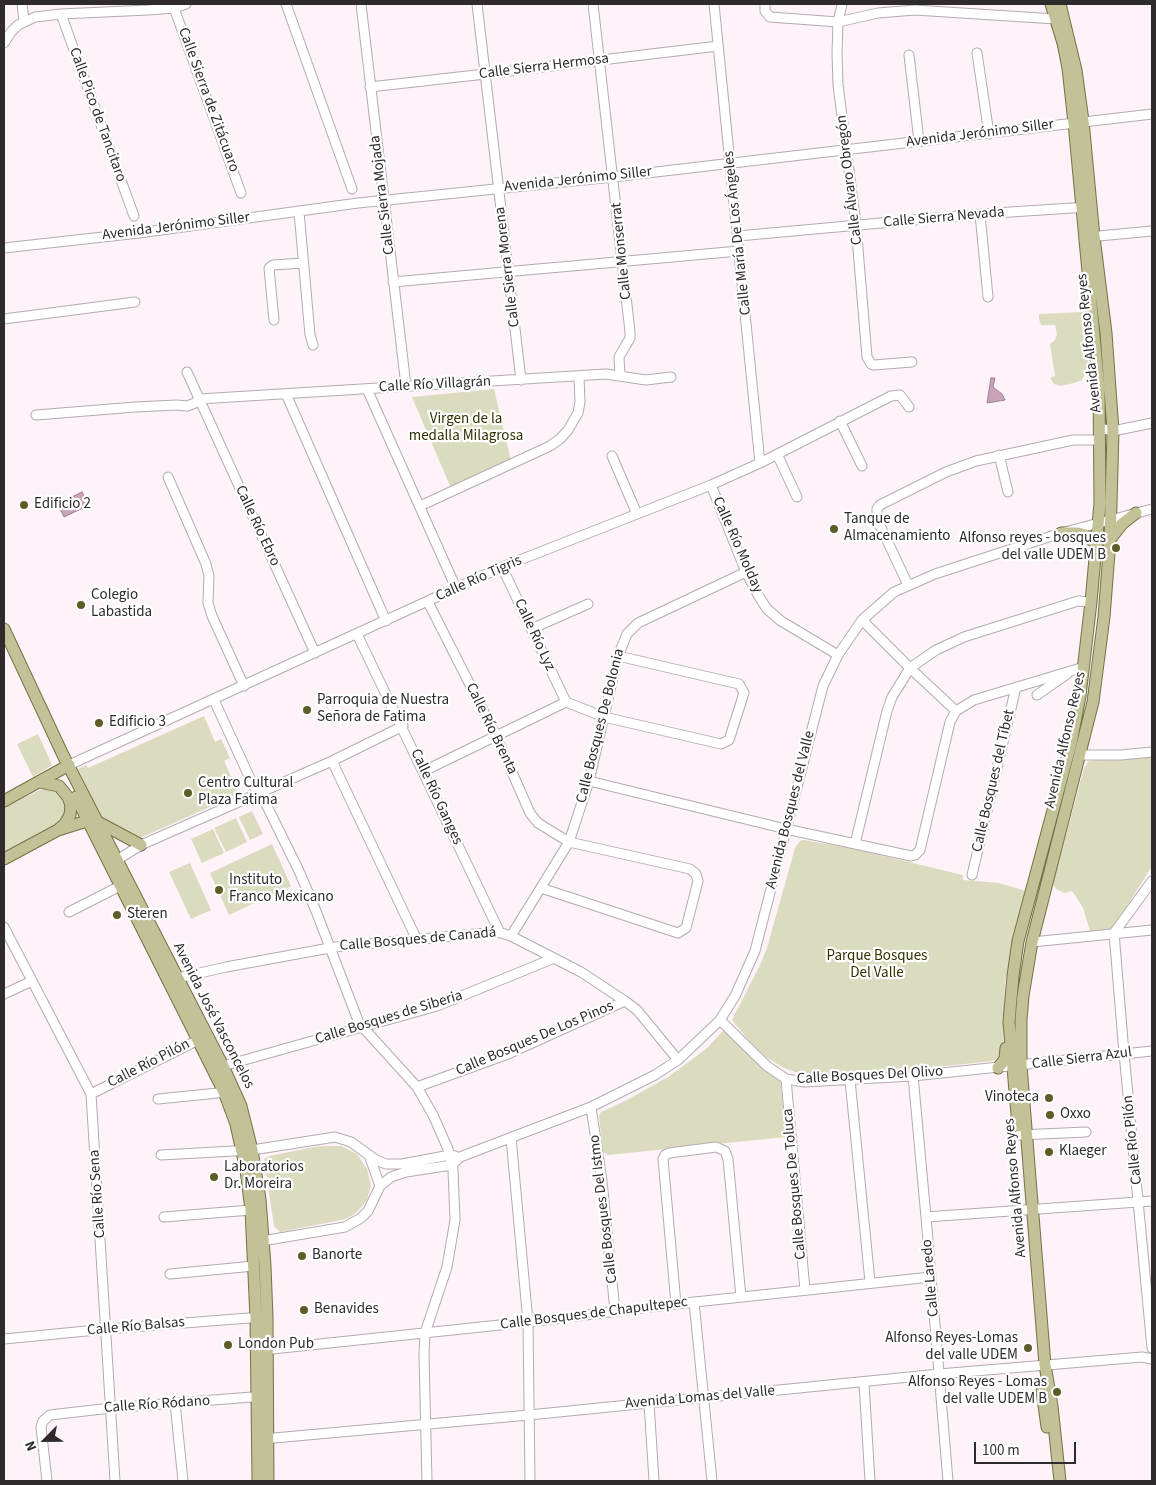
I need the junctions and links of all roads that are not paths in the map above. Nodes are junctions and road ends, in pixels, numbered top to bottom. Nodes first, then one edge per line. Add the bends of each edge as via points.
1 (22, 4) edge
2 (186, 4) edge
3 (286, 4) edge
4 (361, 4) edge
5 (477, 4) edge
6 (593, 4) edge
7 (714, 4) edge
8 (765, 4) edge
9 (842, 4) edge
10 (1051, 4) edge
11 (1060, 4) edge
12 (123, 8) edge
13 (174, 8) junction
14 (61, 14) junction
15 (1056, 19) junction
16 (24, 21) junction
17 (838, 22) junction
18 (4, 44) edge
19 (718, 46) junction
20 (977, 53) dead end
21 (909, 55) dead end
22 (599, 60) junction
23 (485, 74) junction
24 (370, 87) junction
25 (1152, 114) edge
26 (1079, 122) junction
27 (989, 134) junction
28 (919, 141) junction
29 (846, 150) junction
30 (731, 163) junction
31 (613, 177) junction
32 (352, 189) dead end
33 (499, 189) junction
34 (241, 193) dead end
35 (384, 201) junction
36 (1086, 207) junction
37 (299, 212) junction
38 (980, 214) junction
39 (134, 216) dead end
40 (856, 225) junction
41 (1152, 231) edge
42 (738, 236) junction
43 (1089, 237) junction
44 (4, 248) edge
45 (739, 251) junction
46 (303, 262) junction
47 (623, 262) junction
48 (509, 271) junction
49 (393, 282) junction
50 (988, 297) dead end
51 (135, 302) dead end
52 (4, 319) edge
53 (274, 320) dead end
54 (313, 345) dead end
55 (912, 362) dead end
56 (187, 372) dead end
57 (579, 376) junction
58 (620, 376) junction
59 (671, 377) dead end
60 (521, 380) junction
61 (406, 386) junction
62 (367, 389) junction
63 (286, 394) junction
64 (199, 399) junction
65 (909, 407) dead end
66 (36, 415) dead end
67 (840, 421) junction
68 (1152, 423) edge
69 (1114, 431) junction
70 (1099, 434) junction
71 (777, 454) junction
72 (999, 455) junction
73 (612, 456) dead end
74 (760, 463) junction
75 (862, 466) dead end
76 (168, 478) dead end
77 (711, 485) junction
78 (1008, 492) dead end
79 (797, 497) dead end
80 (420, 506) junction
81 (1152, 509) edge
82 (1136, 513) junction
83 (637, 514) junction
84 (1111, 519) junction
85 (1098, 522) junction
86 (1062, 533) junction
87 (1110, 540) junction
88 (1097, 544) junction
89 (502, 567) junction
90 (746, 572) junction
91 (908, 585) junction
92 (456, 588) junction
93 (428, 602) junction
94 (1092, 602) junction
95 (588, 604) dead end
96 (862, 620) junction
97 (386, 621) junction
98 (4, 629) edge
99 (531, 629) junction
100 (357, 634) junction
101 (4, 647) edge
102 (315, 653) junction
103 (838, 655) junction
104 (618, 656) junction
105 (910, 668) junction
106 (1079, 668) junction
107 (244, 686) junction
108 (1016, 686) junction
109 (1037, 695) dead end
110 (214, 700) junction
111 (566, 702) junction
112 (956, 711) junction
113 (604, 717) junction
114 (402, 726) junction
115 (496, 736) junction
116 (1152, 752) edge
117 (1080, 755) junction
118 (332, 761) junction
119 (66, 767) junction
120 (424, 771) junction
121 (589, 781) junction
122 (40, 782) junction
123 (258, 792) junction
124 (4, 800) edge
125 (93, 821) junction
126 (786, 829) junction
127 (58, 830) junction
128 (569, 842) junction
129 (855, 844) junction
130 (141, 846) junction
131 (4, 859) edge
132 (117, 860) junction
133 (972, 875) dead end
134 (1152, 881) edge
135 (124, 884) junction
136 (541, 888) junction
137 (69, 912) dead end
138 (4, 927) edge
139 (1152, 930) edge
140 (500, 933) junction
141 (1114, 933) junction
142 (510, 936) junction
143 (417, 940) junction
144 (1032, 942) junction
145 (329, 948) junction
146 (552, 959) junction
147 (178, 978) junction
148 (32, 981) junction
149 (4, 994) edge
150 (625, 1001) junction
151 (720, 1020) junction
152 (1009, 1022) junction
153 (361, 1028) junction
154 (202, 1038) junction
155 (1152, 1051) edge
156 (1124, 1053) junction
157 (678, 1060) junction
158 (223, 1066) junction
159 (1017, 1066) junction
160 (998, 1068) junction
161 (913, 1076) junction
162 (786, 1079) junction
163 (850, 1080) junction
164 (417, 1087) junction
165 (229, 1090) junction
166 (91, 1094) junction
167 (158, 1099) dead end
168 (591, 1107) junction
169 (1086, 1132) dead end
170 (1023, 1135) junction
171 (511, 1138) junction
172 (247, 1150) junction
173 (161, 1155) dead end
174 (369, 1155) junction
175 (450, 1155) junction
176 (460, 1157) junction
177 (452, 1165) junction
178 (380, 1186) junction
179 (1152, 1202) edge
180 (1139, 1203) junction
181 (251, 1210) junction
182 (1029, 1210) junction
183 (164, 1217) dead end
184 (926, 1217) junction
185 (262, 1241) junction
186 (254, 1266) junction
187 (170, 1274) dead end
188 (931, 1277) junction
189 (1149, 1277) edge
190 (870, 1282) junction
191 (805, 1290) junction
192 (741, 1297) junction
193 (694, 1302) junction
194 (676, 1304) junction
195 (615, 1311) junction
196 (262, 1317) junction
197 (528, 1322) junction
198 (107, 1329) junction
199 (425, 1333) junction
200 (4, 1339) edge
201 (1152, 1349) edge
202 (262, 1350) junction
203 (1142, 1357) junction
204 (1152, 1360) edge
205 (1042, 1366) junction
206 (939, 1374) junction
207 (864, 1382) junction
208 (704, 1398) junction
209 (263, 1400) junction
210 (649, 1403) junction
211 (175, 1404) junction
212 (111, 1408) junction
213 (529, 1415) junction
214 (425, 1425) junction
215 (263, 1439) junction
216 (46, 1481) edge
217 (115, 1481) edge
218 (183, 1481) edge
219 (258, 1481) edge
220 (268, 1481) edge
221 (427, 1481) edge
222 (530, 1481) edge
223 (654, 1481) edge
224 (712, 1481) edge
225 (870, 1481) edge
226 (948, 1481) edge
227 (1052, 1481) edge
228 (1060, 1481) edge

1 - 16 street
2 - 13 street
3 - 32 street
4 - 24 street, Calle Sierra Mojada
5 - 23 street, Calle Sierra Morena
6 - 22 street, Calle Monserrat
7 - 19 street, Calle María De Los Ángeles
8 - 17 street via 765,11 770,17
9 - 17 street, Calle Álvaro Obregón
10 - 15 main road, Avenida Alfonso Reyes
11 - 26 main road, Avenida Alfonso Reyes via 1076,70
12 - 13 street
12 - 14 street
13 - 34 street, Calle Sierra de Zitácuaro
14 - 16 street
14 - 39 street, Calle Pico de Tancitaro
15 - 17 street via 915,10 878,13
15 - 26 main road, Avenida Alfonso Reyes
16 - 18 street via 11,32
17 - 29 street, Calle Álvaro Obregón via 838,85
19 - 22 street, Calle Sierra Hermosa
19 - 30 street, Calle María De Los Ángeles
20 - 27 street
21 - 28 street
22 - 23 street, Calle Sierra Hermosa
22 - 31 street, Calle Monserrat
23 - 24 street, Calle Sierra Hermosa
23 - 33 street, Calle Sierra Morena
24 - 35 street, Calle Sierra Mojada
25 - 26 street, Avenida Jerónimo Siller
26 - 27 street, Avenida Jerónimo Siller
26 - 36 main road, Avenida Alfonso Reyes
27 - 28 street, Avenida Jerónimo Siller
28 - 29 street, Avenida Jerónimo Siller
29 - 30 street, Avenida Jerónimo Siller
29 - 40 street, Calle Álvaro Obregón
30 - 31 street, Avenida Jerónimo Siller
30 - 42 street, Calle María De Los Ángeles
31 - 33 street, Avenida Jerónimo Siller
31 - 47 street, Calle Monserrat
33 - 35 street, Avenida Jerónimo Siller
33 - 48 street, Calle Sierra Morena
35 - 37 street, Avenida Jerónimo Siller
35 - 49 street, Calle Sierra Mojada
36 - 38 street, Calle Sierra Nevada
36 - 43 main road, Avenida Alfonso Reyes
37 - 44 street, Avenida Jerónimo Siller
37 - 46 street
38 - 40 street, Calle Sierra Nevada
38 - 50 street
40 - 42 street, Calle Sierra Nevada
40 - 55 street, Calle Álvaro Obregón via 867,357 874,365
41 - 43 street
42 - 45 street, Calle María De Los Ángeles
43 - 69 main road, Avenida Alfonso Reyes via 1106,333
43 - 70 main road, Avenida Alfonso Reyes
45 - 47 street
45 - 74 street, Calle María De Los Ángeles
46 - 53 street via 269,268
46 - 54 street
47 - 48 street
47 - 58 street, Calle Monserrat via 630,338 619,357
48 - 49 street
48 - 60 street, Calle Sierra Morena
49 - 61 street, Calle Sierra Mojada
51 - 52 street
56 - 64 street, Calle Río Ebro
57 - 58 street, Calle Río Villagrán
57 - 60 street, Calle Río Villagrán
57 - 80 street via 578,412 560,438 550,446
58 - 59 street, Calle Río Villagrán via 646,380
60 - 61 street, Calle Río Villagrán
61 - 62 street, Calle Río Villagrán
62 - 63 street, Calle Río Villagrán
62 - 80 street
63 - 64 street, Calle Río Villagrán
63 - 97 street
64 - 66 street, Calle Río Villagrán via 187,406 135,406
64 - 102 street, Calle Río Ebro
65 - 67 street, Calle Río Tigris via 900,395 891,396
67 - 71 street, Calle Río Tigris
67 - 75 street
68 - 69 street
69 - 70 street
69 - 84 main road, Avenida Alfonso Reyes
70 - 72 street
70 - 85 main road, Avenida Alfonso Reyes
71 - 74 street, Calle Río Tigris
71 - 79 street
72 - 78 street
72 - 91 street via 946,472 877,509 877,519
73 - 83 street
74 - 77 street, Calle Río Tigris
76 - 107 street via 206,564 212,616
77 - 83 street, Calle Río Tigris
77 - 90 street, Calle Río Molday
80 - 92 street
81 - 82 street, Avenida Bosques del Valle
82 - 84 street, Avenida Bosques del Valle
82 - 87 main road
83 - 89 street, Calle Río Tigris
84 - 85 street, Avenida Bosques del Valle
84 - 87 main road, Avenida Alfonso Reyes
85 - 86 street, Avenida Bosques del Valle
85 - 88 main road, Avenida Alfonso Reyes
86 - 88 main road via 1078,533
86 - 91 street, Avenida Bosques del Valle
87 - 117 main road, Avenida Alfonso Reyes via 1098,667
88 - 94 main road, Avenida Alfonso Reyes
89 - 92 street, Calle Río Tigris
89 - 99 street, Calle Río Lyz
90 - 103 street, Calle Río Molday via 767,609 805,637
90 - 104 street, Calle Bosques De Bolonia via 638,623 627,634
91 - 96 street, Avenida Bosques del Valle via 882,601
92 - 93 street, Calle Río Tigris
93 - 97 street, Calle Río Tigris
93 - 115 street, Calle Río Brenta
94 - 105 street via 1078,601 964,637 936,650
94 - 106 main road, Avenida Alfonso Reyes
95 - 99 street
96 - 103 street, Avenida Bosques del Valle
96 - 105 street
97 - 100 street, Calle Río Tigris
98 - 119 main road, Avenida José Vasconcelos
99 - 111 street, Calle Río Lyz
100 - 102 street, Calle Río Tigris
100 - 114 street, Calle Río Ganges
101 - 119 main road, Avenida José Vasconcelos
102 - 107 street, Calle Río Tigris
103 - 126 street, Avenida Bosques del Valle via 820,697
104 - 113 street, Calle Bosques De Bolonia
104 - 113 street via 736,682 744,693 730,737 724,744
105 - 112 street
105 - 129 street via 887,711
106 - 108 street
106 - 109 street
106 - 152 main road, Avenida Alfonso Reyes via 1071,743 1018,942
107 - 110 street, Calle Río Tigris
108 - 112 street via 974,700
108 - 133 street, Calle Bosques del Tíbet
110 - 119 street, Calle Río Tigris
110 - 123 street
111 - 113 street
111 - 115 street
112 - 129 street via 950,722 920,850 911,856
113 - 121 street, Calle Bosques De Bolonia
114 - 118 street
114 - 120 street, Calle Río Ganges
115 - 120 street
115 - 128 street, Calle Río Brenta via 533,818
116 - 117 street
117 - 144 main road, Avenida Alfonso Reyes
118 - 123 street
118 - 143 street
119 - 122 main road
119 - 125 main road, Avenida José Vasconcelos
120 - 140 street, Calle Río Ganges
121 - 126 street
121 - 128 street, Calle Bosques De Bolonia
122 - 124 main road
122 - 127 main road via 59,786 71,805 70,815
123 - 130 street
123 - 145 street via 299,871
125 - 127 main road
125 - 130 main road
125 - 132 main road, Avenida José Vasconcelos
125 - 135 main road, Avenida José Vasconcelos
126 - 129 street
126 - 151 street, Avenida Bosques del Valle via 755,951
127 - 131 main road
128 - 136 street, Calle Bosques De Bolonia
128 - 136 street, Calle Río Brenta via 693,871 698,881 686,928 675,933
130 - 132 street
132 - 135 main road, Avenida José Vasconcelos
134 - 141 street
135 - 137 street
135 - 147 main road, Avenida José Vasconcelos
135 - 154 main road, Avenida José Vasconcelos
136 - 142 street, Calle Bosques De Bolonia
138 - 148 street, Calle Río Sena
139 - 141 street
140 - 142 street, Calle Bosques de Canadá
140 - 143 street, Calle Bosques de Canadá
141 - 144 street
141 - 156 street, Calle Río Pilón
142 - 146 street, Calle Bosques de Canadá
143 - 145 street, Calle Bosques de Canadá
144 - 159 main road, Avenida Alfonso Reyes
145 - 147 street, Calle Bosques de Canadá
145 - 153 street
146 - 150 street, Calle Bosques de Canadá via 581,972
146 - 153 street, Calle Bosques de Siberia via 452,1001
147 - 154 main road, Avenida José Vasconcelos
148 - 149 street
148 - 166 street, Calle Río Sena
150 - 157 street, Calle Bosques de Canadá via 637,1010
150 - 164 street, Calle Bosques De Los Pinos via 508,1054
151 - 157 street, Avenida Bosques del Valle
151 - 162 street, Calle Bosques Del Olivo via 767,1066
152 - 159 main road, Avenida Alfonso Reyes
152 - 160 main road via 1005,1059
153 - 158 street, Calle Bosques de Siberia
153 - 164 street
154 - 158 main road, Avenida José Vasconcelos
154 - 165 main road, Avenida José Vasconcelos
154 - 166 street, Calle Río Pilón
155 - 156 street, Calle Sierra Azul
156 - 159 street, Calle Sierra Azul
156 - 180 street, Calle Río Pilón
157 - 168 street, Avenida Bosques del Valle
158 - 165 main road, Avenida José Vasconcelos
159 - 160 street, Calle Bosques Del Olivo
159 - 170 main road, Avenida Alfonso Reyes
160 - 161 street, Calle Bosques Del Olivo
161 - 163 street, Calle Bosques Del Olivo
161 - 184 street, Calle Laredo
162 - 163 street, Calle Bosques Del Olivo via 804,1082
162 - 191 street, Calle Bosques De Toluca
163 - 190 street
164 - 175 street via 442,1132
165 - 167 street
165 - 172 main road, Avenida José Vasconcelos via 236,1124
166 - 198 street, Calle Río Sena
168 - 171 street, Avenida Bosques del Valle
168 - 195 street, Calle Bosques Del Istmo
169 - 170 street
170 - 182 main road, Avenida Alfonso Reyes
171 - 176 street, Avenida Bosques del Valle
171 - 197 street
172 - 173 street
172 - 174 street via 335,1137 352,1142
172 - 181 main road, Avenida José Vasconcelos
172 - 185 main road, Avenida José Vasconcelos via 260,1199
174 - 175 street via 381,1163 393,1164
174 - 178 street
175 - 176 street
175 - 177 street
176 - 177 street, Avenida Bosques del Valle
177 - 178 street via 399,1174
177 - 199 street via 456,1208 452,1247
178 - 185 street via 368,1211 351,1224 339,1229
179 - 180 street
180 - 182 street
180 - 189 street, Calle Río Pilón
181 - 183 street
181 - 185 main road
181 - 186 main road, Avenida José Vasconcelos
182 - 184 street
182 - 205 main road, Avenida Alfonso Reyes
184 - 188 street, Calle Laredo
185 - 196 main road, Avenida José Vasconcelos
186 - 187 street
186 - 196 main road, Avenida José Vasconcelos
188 - 190 street, Calle Bosques de Chapultepec
188 - 206 street, Calle Laredo
189 - 201 street, Calle Río Pilón
190 - 191 street, Calle Bosques de Chapultepec
191 - 192 street, Calle Bosques de Chapultepec
192 - 193 street, Calle Bosques de Chapultepec
192 - 194 street via 728,1159 724,1149 716,1147 664,1156
193 - 194 street, Calle Bosques de Chapultepec
193 - 208 street
194 - 195 street, Calle Bosques de Chapultepec
195 - 197 street, Calle Bosques de Chapultepec
196 - 198 street, Calle Río Balsas
196 - 202 main road, Avenida José Vasconcelos
197 - 199 street, Calle Bosques de Chapultepec
197 - 213 street
198 - 200 street, Calle Río Balsas
198 - 212 street, Calle Río Sena
199 - 202 street, Calle Bosques de Chapultepec
199 - 214 street
201 - 203 street, Avenida Lomas del Valle
202 - 209 main road, Avenida José Vasconcelos
203 - 204 street, Avenida Lomas del Valle
203 - 205 street, Avenida Lomas del Valle
205 - 206 street, Avenida Lomas del Valle
205 - 227 main road, Avenida Alfonso Reyes
205 - 228 main road, Avenida Alfonso Reyes via 1052,1406
206 - 207 street, Avenida Lomas del Valle
206 - 226 street, Calle Laredo
207 - 208 street, Avenida Lomas del Valle
207 - 225 street
208 - 210 street, Avenida Lomas del Valle
208 - 224 street
209 - 211 street, Calle Río Ródano via 252,1397
209 - 215 main road, Avenida José Vasconcelos
210 - 213 street, Avenida Lomas del Valle
210 - 223 street
211 - 212 street, Calle Río Ródano
211 - 218 street
212 - 216 street, Calle Río Ródano via 46,1416 42,1421
212 - 217 street, Calle Río Sena
213 - 214 street, Avenida Lomas del Valle
213 - 222 street
214 - 215 street, Avenida Lomas del Valle
214 - 221 street
215 - 219 main road, Avenida José Vasconcelos
215 - 220 main road, Avenida José Vasconcelos

